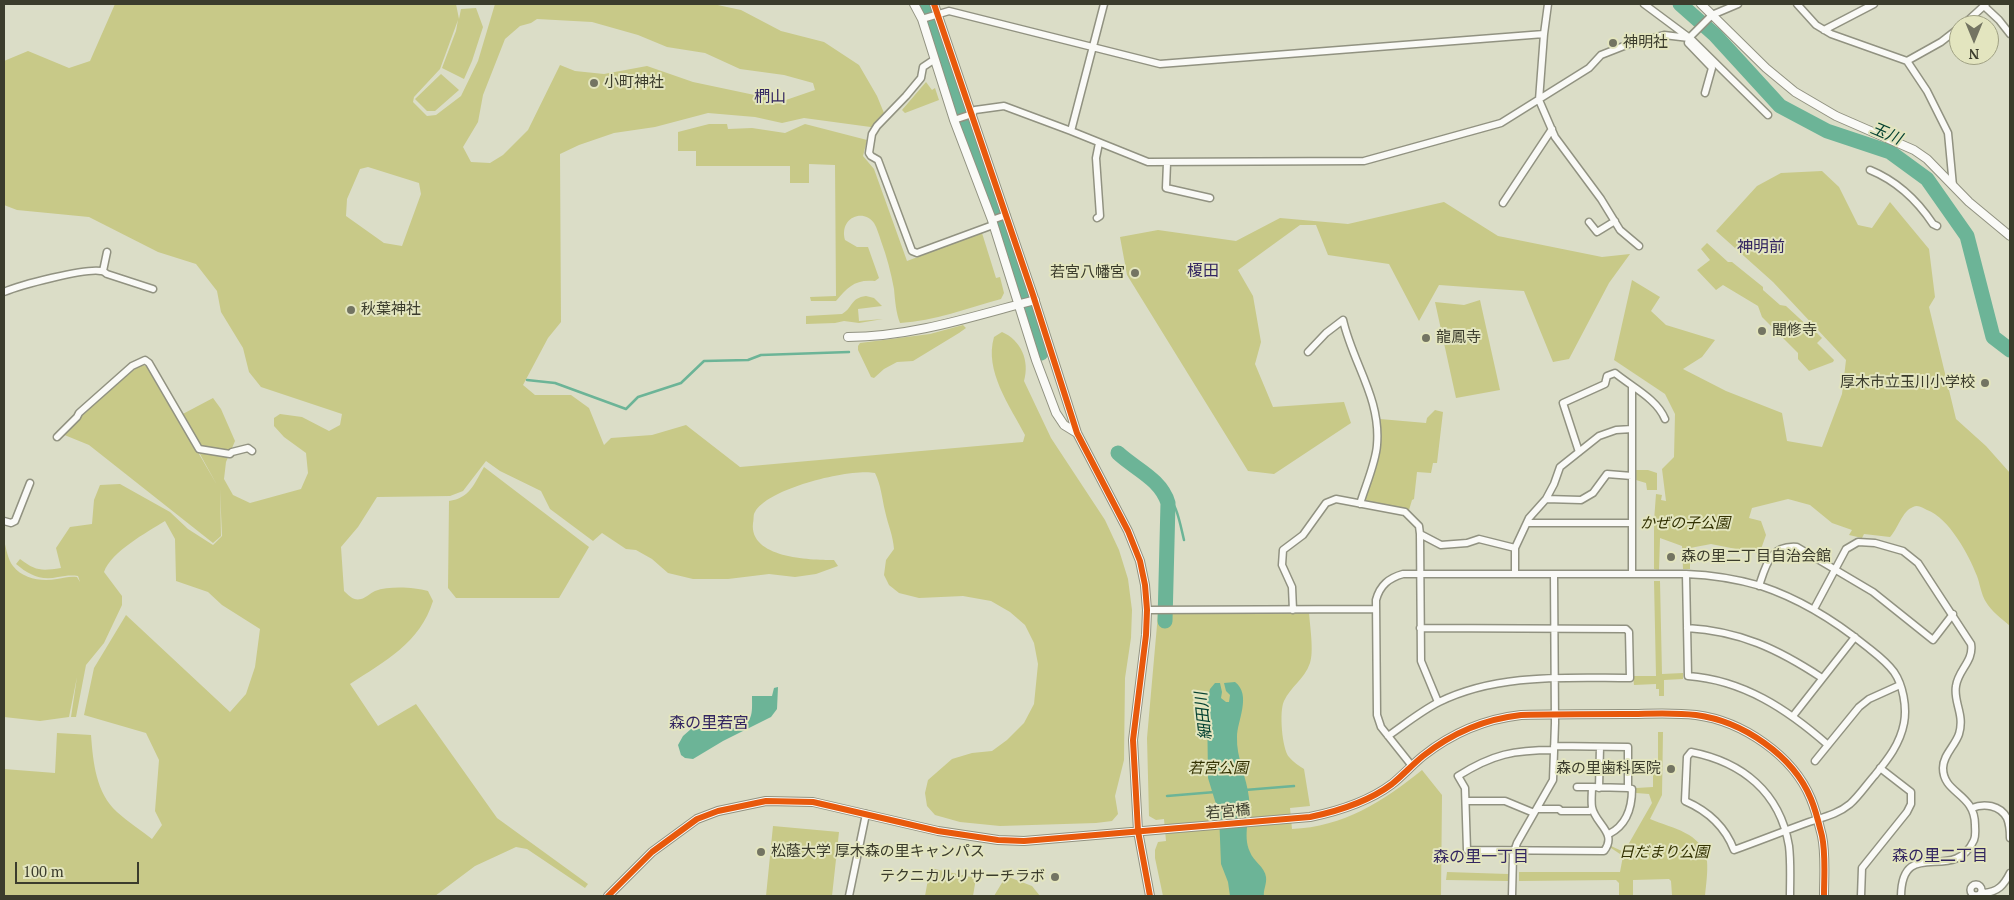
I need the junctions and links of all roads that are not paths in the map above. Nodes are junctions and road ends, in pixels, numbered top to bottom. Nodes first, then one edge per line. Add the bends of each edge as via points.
1 (914, 4) edge
2 (934, 4) edge
3 (1104, 4) edge
4 (1548, 4) edge
5 (1644, 4) edge
6 (1700, 4) edge
7 (1738, 4) edge
8 (1797, 4) edge
9 (1874, 4) edge
10 (1985, 5) edge
11 (936, 14) junction
12 (1974, 15) edge
13 (1710, 16) junction
14 (924, 18) junction
15 (1824, 30) junction
16 (1544, 34) junction
17 (2010, 34) edge
18 (1691, 36) junction
19 (1949, 36) edge
20 (1093, 47) junction
21 (935, 59) junction
22 (1907, 61) junction
23 (1705, 93) dead end
24 (1539, 100) junction
25 (970, 115) junction
26 (1768, 115) dead end
27 (956, 120) junction
28 (1552, 129) junction
29 (1071, 131) junction
30 (1099, 144) junction
31 (1166, 163) junction
32 (1870, 170) dead end
33 (1953, 186) junction
34 (1210, 198) dead end
35 (1503, 203) dead end
36 (1004, 215) junction
37 (1097, 218) dead end
38 (993, 221) junction
39 (1615, 221) junction
40 (1589, 222) dead end
41 (1937, 226) dead end
42 (2010, 236) edge
43 (1639, 246) dead end
44 (107, 252) dead end
45 (103, 270) junction
46 (153, 289) dead end
47 (4, 292) edge
48 (1033, 300) junction
49 (1020, 304) junction
50 (848, 336) dead end
51 (1308, 352) dead end
52 (1632, 387) junction
53 (1665, 418) dead end
54 (1632, 429) junction
55 (1077, 433) junction
56 (57, 437) dead end
57 (252, 451) dead end
58 (1579, 452) junction
59 (1632, 476) junction
60 (30, 483) dead end
61 (1546, 499) junction
62 (1360, 504) junction
63 (4, 521) edge
64 (1632, 522) junction
65 (1528, 523) junction
66 (1420, 534) junction
67 (1515, 548) junction
68 (1835, 568) junction
69 (1420, 574) junction
70 (1515, 574) junction
71 (1554, 574) junction
72 (1632, 574) junction
73 (1686, 574) junction
74 (1759, 586) junction
75 (1376, 609) junction
76 (1814, 609) junction
77 (1147, 610) junction
78 (1293, 610) junction
79 (1953, 614) junction
80 (1420, 628) junction
81 (1554, 628) junction
82 (1687, 628) junction
83 (1855, 637) junction
84 (1554, 678) junction
85 (1822, 678) junction
86 (1900, 685) junction
87 (1438, 702) junction
88 (1555, 714) junction
89 (1794, 716) junction
90 (1388, 736) junction
91 (1828, 745) junction
92 (1600, 747) junction
93 (1554, 748) junction
94 (1815, 761) dead end
95 (1412, 766) junction
96 (1880, 768) junction
97 (1577, 787) dead end
98 (1596, 787) junction
99 (1628, 788) junction
100 (1466, 801) junction
101 (1972, 808) junction
102 (1592, 809) junction
103 (1536, 811) junction
104 (866, 814) junction
105 (1818, 819) junction
106 (1138, 831) junction
107 (1785, 831) junction
108 (1609, 834) junction
109 (2010, 838) edge
110 (1515, 851) junction
111 (2010, 873) edge
112 (1969, 885) dead end
113 (608, 896) edge
114 (849, 896) edge
115 (1150, 896) edge
116 (1512, 896) edge
117 (1790, 896) edge
118 (1824, 896) edge
119 (1861, 896) edge
120 (1900, 896) edge

1 - 14 street
2 - 11 street
3 - 20 street
4 - 16 street
5 - 18 street
6 - 13 street
7 - 13 street
8 - 15 street
9 - 15 street
10 - 12 street
10 - 17 street
11 - 14 street
11 - 20 street via 949,10
11 - 25 street
13 - 18 street
13 - 33 street via 1795,92 1836,116 1914,150
14 - 21 street
15 - 22 street
16 - 20 street via 1160,64
16 - 24 street
18 - 23 street via 1688,43 1712,68
18 - 24 street via 1657,36 1601,55 1589,68
18 - 26 street
19 - 22 street
20 - 29 street
21 - 27 street
21 - 38 street via 877,126 872,134 869,153 878,160 912,251 917,253
22 - 33 street via 1928,91 1948,134
24 - 28 street
24 - 31 street via 1495,125 1364,161
25 - 27 street
25 - 29 street via 975,110 1004,106
25 - 36 street
27 - 38 street
28 - 35 street
28 - 39 street
29 - 30 street
30 - 31 street via 1148,162
30 - 37 street via 1096,158 1100,216
31 - 34 street via 1166,188
32 - 41 street via 1894,182
33 - 42 street
36 - 38 street
36 - 48 street
38 - 49 street
39 - 40 street via 1599,234
39 - 43 street via 1620,230
44 - 45 street
45 - 46 street
45 - 47 street
48 - 49 street
48 - 55 street
49 - 50 street via 896,334
49 - 55 street via 1056,413 1064,425
51 - 62 street via 1326,332 1343,320 1370,390 1377,420 1376,449
52 - 53 street via 1656,403
52 - 54 street
52 - 58 street via 1615,373 1607,376 1605,384 1563,403
54 - 58 street via 1599,436
54 - 59 street
55 - 77 street via 1140,561 1146,585
56 - 57 street via 78,413 132,366 145,360 150,363 199,449 230,454 247,448
58 - 61 street via 1560,467
59 - 61 street via 1607,474 1593,493 1582,500
59 - 64 street
60 - 63 street via 14,521
61 - 65 street
62 - 66 street via 1405,512 1420,526
62 - 78 street via 1336,499 1326,503 1303,535 1284,550 1282,565 1292,587
64 - 65 street
64 - 72 street
65 - 67 street
66 - 67 street via 1441,545 1479,539
66 - 69 street
67 - 70 street
68 - 74 street via 1797,547 1791,547 1769,558
68 - 76 street
68 - 79 street via 1873,592 1933,640
68 - 79 street via 1846,549 1858,542 1867,541 1903,551 1918,562
69 - 70 street
69 - 75 street via 1404,574 1387,581 1377,594
69 - 80 street
70 - 71 street
71 - 72 street
71 - 81 street
72 - 73 street
73 - 74 street
73 - 82 street
74 - 76 street
75 - 78 street
75 - 90 street via 1376,707 1381,727
76 - 83 street
77 - 78 street
77 - 106 street via 1134,740
79 - 101 street via 1970,639 1972,649 1956,685 1961,728 1944,760 1944,775 1949,786
80 - 81 street
80 - 87 street via 1421,661
81 - 84 street
81 - 84 street via 1626,629 1630,641 1630,678
82 - 85 street via 1726,633 1761,644
82 - 89 street via 1688,676 1727,682 1757,694
83 - 85 street
83 - 86 street via 1886,662
84 - 87 street via 1490,684
84 - 88 street
85 - 89 street
86 - 91 street via 1868,699
86 - 96 street via 1905,721 1895,749
87 - 90 street
88 - 93 street
88 - 95 street, 若宮橋 via 1512,716 1479,724 1446,740
88 - 105 street, 若宮橋 via 1685,714 1730,724 1772,748 1787,764 1805,787
89 - 91 street
90 - 95 street
91 - 94 street
92 - 93 street
92 - 98 street
92 - 99 street via 1629,747
93 - 100 street via 1503,754 1479,763 1458,776
93 - 103 street via 1553,780
95 - 106 street, 若宮橋 via 1392,784 1357,803 1323,814
96 - 105 street via 1851,803 1833,815
96 - 119 street via 1911,792 1911,804 1862,868
97 - 98 street
98 - 99 street
98 - 102 street
99 - 108 street via 1632,789 1632,808 1618,830
100 - 103 street via 1505,801
100 - 110 street via 1467,850
101 - 109 street via 1988,805 2000,810 2007,818
101 - 120 street via 1975,837 1970,848 1955,859 1921,862 1912,866 1901,880
102 - 103 street
102 - 108 street
103 - 110 street
104 - 106 street, 若宮橋 via 938,831 998,840 1049,840
104 - 113 street, 若宮橋 via 813,802 784,800 718,811 668,838
104 - 114 street
105 - 107 street
105 - 118 street, 若宮橋 via 1824,848
106 - 115 street
107 - 107 street via 1734,850 1713,817 1685,801 1687,756 1691,752 1707,755 1729,763 1752,778 1767,794
107 - 117 street via 1790,857
108 - 110 street via 1604,851
110 - 116 street
111 - 112 street via 2004,884 1991,892 1984,893 1979,886

